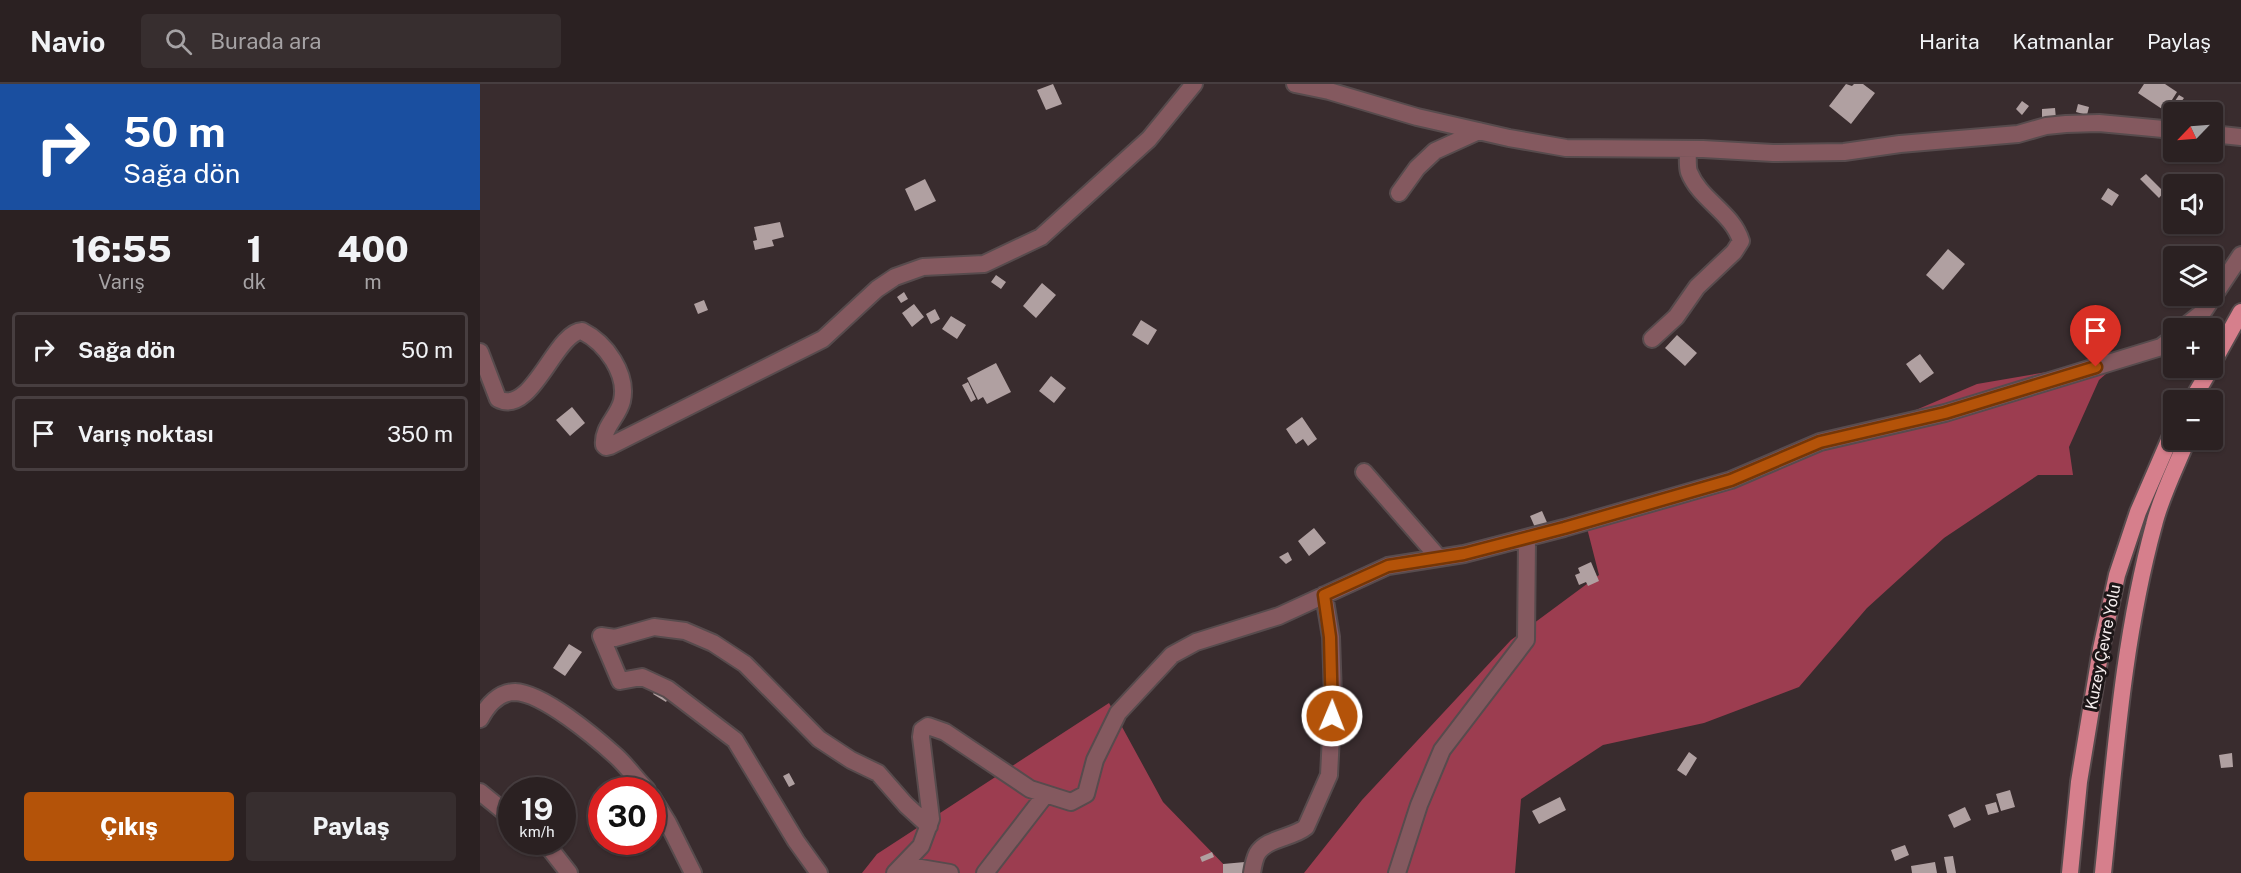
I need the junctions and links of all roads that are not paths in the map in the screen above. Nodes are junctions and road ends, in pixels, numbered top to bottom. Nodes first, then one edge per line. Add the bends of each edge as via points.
1 (1194, 84) edge
2 (1295, 84) edge
3 (2163, 129) edge
4 (1479, 130) junction
5 (2223, 135) edge
6 (2241, 137) edge
7 (1688, 149) junction
8 (1399, 194) dead end
9 (2241, 255) edge
10 (2241, 312) edge
11 (2196, 318) edge
12 (1652, 339) dead end
13 (2163, 345) edge
14 (2223, 346) edge
15 (480, 352) edge
16 (2165, 450) edge
17 (2183, 450) edge
18 (1364, 472) dead end
19 (1527, 538) junction
20 (1438, 558) junction
21 (1324, 595) junction
22 (480, 719) edge
23 (634, 777) edge
24 (480, 792) edge
25 (1046, 794) junction
26 (498, 807) edge
27 (666, 820) edge
28 (928, 826) junction
29 (555, 855) edge
30 (899, 869) edge
31 (569, 873) edge
32 (693, 873) edge
33 (819, 873) edge
34 (950, 873) edge
35 (985, 873) edge
36 (1252, 873) edge
37 (1397, 873) edge
38 (2070, 873) edge
39 (2103, 873) edge

1 - 15 street via 1149,139 1041,237 984,264 923,267 895,277 824,339 610,446 604,445 604,434 622,402 622,381 613,361 590,335 582,331 572,334 534,384 504,402 498,399
2 - 4 street
3 - 7 street via 2087,123 1844,152
4 - 7 street via 1566,148
4 - 8 street via 1435,151
5 - 6 street
7 - 12 street via 1689,172 1728,217 1741,241
9 - 11 street
10 - 14 main road
13 - 19 street via 1945,413 1820,442 1731,480
16 - 38 main road, Kuzey Çevre Yolu via 2117,575 2086,737
17 - 39 main road, Kuzey Çevre Yolu via 2154,523 2137,604 2120,702
18 - 20 street
19 - 20 street
19 - 37 street via 1526,640 1442,750
20 - 21 street via 1388,566
21 - 25 street via 1279,616 1196,642 1172,655 1118,712 1095,760 1086,794 1071,802
21 - 36 street via 1333,697 1329,775 1306,827 1264,846 1257,854
22 - 23 street via 501,695 515,692 537,699 571,719
24 - 26 street
25 - 28 street via 1030,789 945,732 928,726 921,736 931,819
25 - 35 street
27 - 32 street
28 - 30 street via 921,846
28 - 33 street via 878,773 819,739 746,664 713,643 685,631 654,627 615,638 601,636 620,681 642,677 668,688 735,740
29 - 31 street
30 - 34 street

